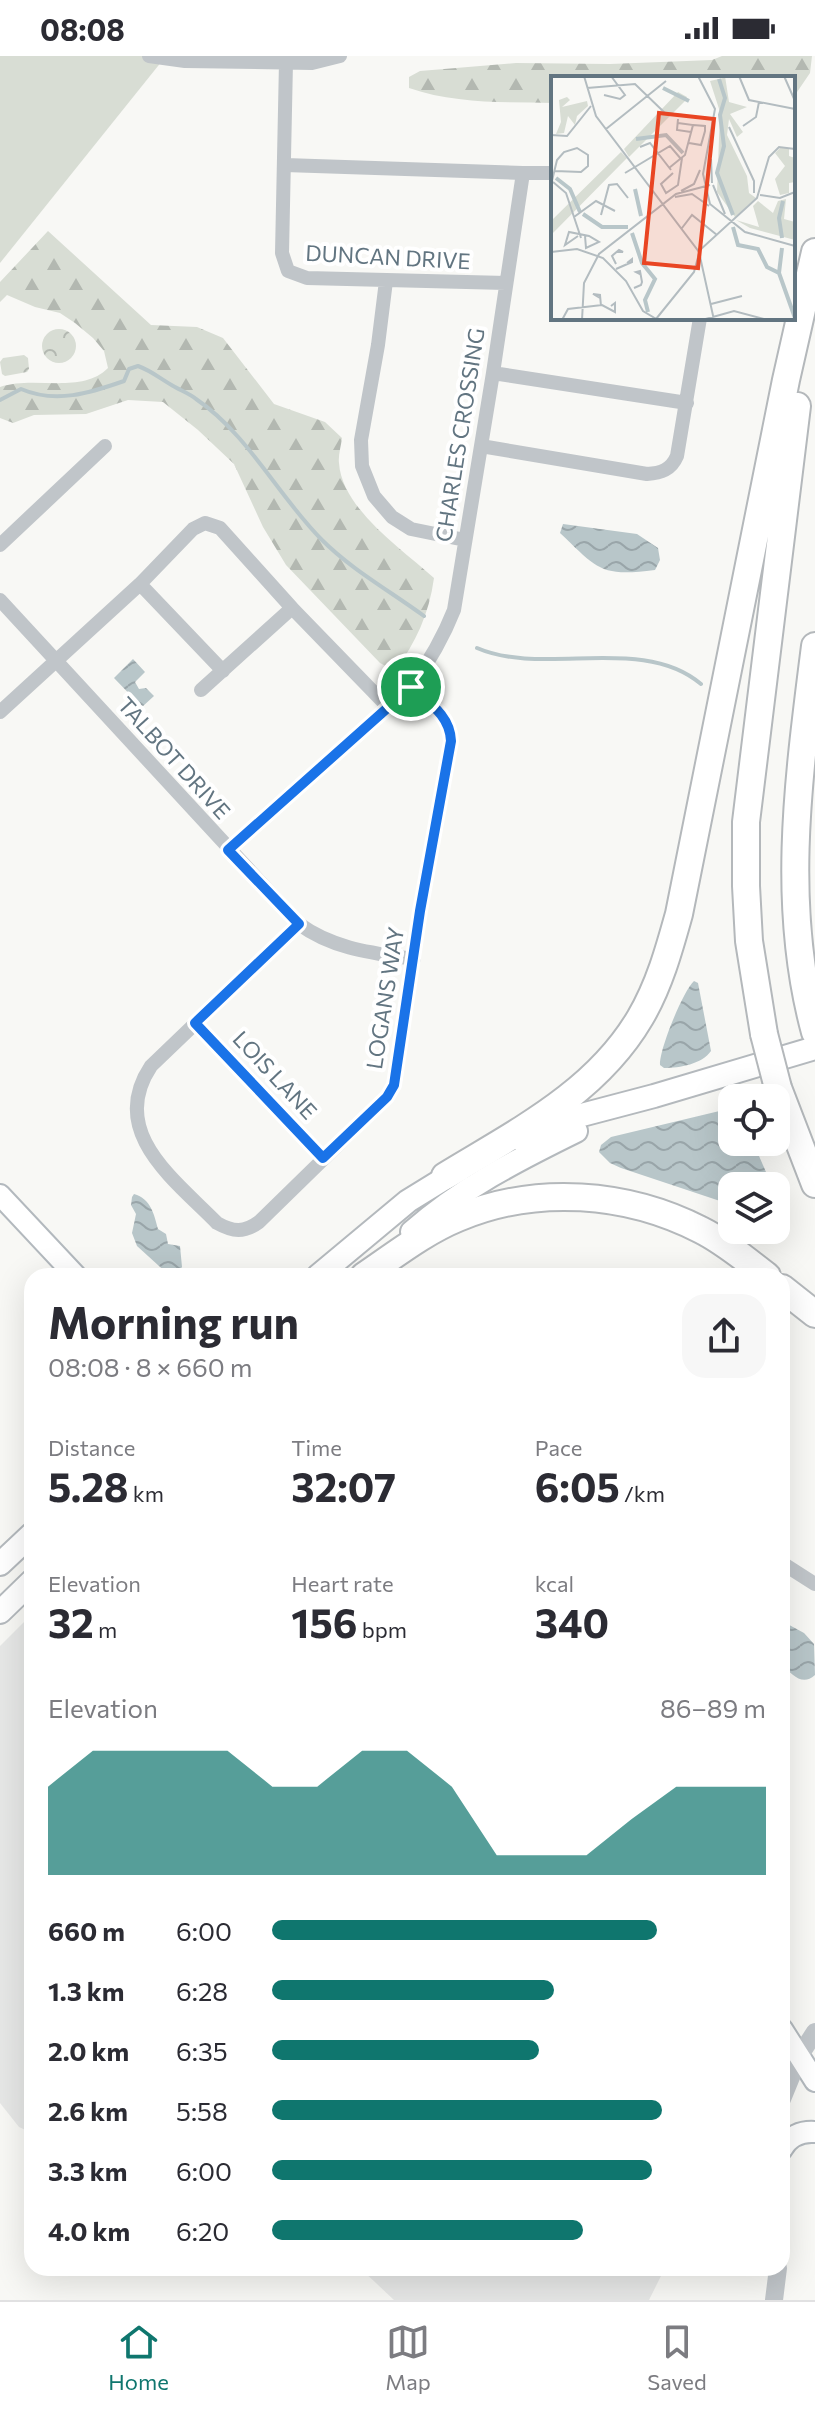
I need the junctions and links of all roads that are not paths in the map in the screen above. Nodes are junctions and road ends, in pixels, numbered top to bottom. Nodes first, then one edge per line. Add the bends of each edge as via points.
1 (149, 56) edge
2 (340, 56) edge
3 (286, 62) junction
4 (285, 165) junction
5 (523, 173) junction
6 (551, 173) edge
7 (815, 252) edge
8 (815, 264) edge
9 (386, 281) junction
10 (506, 283) junction
11 (700, 320) edge
12 (493, 373) junction
13 (687, 403) junction
14 (105, 446) dead end
15 (481, 446) junction
16 (465, 540) junction
17 (0, 545) edge
18 (140, 584) junction
19 (0, 600) edge
20 (292, 608) junction
21 (815, 646) edge
22 (57, 660) junction
23 (223, 671) junction
24 (411, 687) junction
25 (201, 690) dead end
26 (388, 707) junction
27 (0, 712) edge
28 (228, 850) junction
29 (299, 924) junction
30 (414, 959) junction
31 (195, 1023) junction
32 (814, 1027) edge
33 (815, 1048) edge
34 (654, 1096) junction
35 (323, 1158) junction
36 (445, 1176) junction
37 (815, 1184) edge
38 (0, 1195) edge
39 (68, 1268) edge
40 (327, 1268) edge
41 (373, 1268) edge
42 (376, 1268) edge
43 (756, 1268) edge
44 (790, 1294) edge
45 (815, 1314) edge
46 (24, 1542) edge
47 (0, 1564) edge
48 (790, 1568) edge
49 (815, 1584) edge
50 (24, 1589) edge
51 (0, 1612) edge
52 (815, 2032) edge
53 (790, 2041) edge
54 (800, 2055) junction
55 (790, 2079) edge
56 (815, 2081) edge
57 (815, 2132) edge
58 (790, 2140) edge
59 (777, 2276) edge
60 (774, 2300) edge

1 - 3 street
2 - 3 street
3 - 4 street, DUNCAN DRIVE
4 - 5 street
4 - 9 street, DUNCAN DRIVE via 282,253 288,271 307,278
5 - 6 street
5 - 10 street, CHARLES CROSSING
7 - 36 highway via 679,914 655,988 640,1018 593,1078
8 - 37 highway, bridge via 746,822 749,941 764,1034 778,1088
9 - 10 street, DUNCAN DRIVE
9 - 16 street via 361,440 365,474 374,496 401,523
10 - 12 street, CHARLES CROSSING
11 - 13 street
12 - 13 street
12 - 15 street, CHARLES CROSSING
13 - 15 street via 674,463 657,474
14 - 17 street
15 - 16 street, CHARLES CROSSING
16 - 24 street, CHARLES CROSSING via 454,610 432,658
18 - 20 street via 205,523 220,528
18 - 22 street
18 - 23 street
19 - 22 street, TALBOT DRIVE
20 - 23 street
20 - 26 street
21 - 32 highway via 795,841 798,935
22 - 27 street
22 - 28 street, TALBOT DRIVE
23 - 25 street
24 - 26 street, CHARLES CROSSING
24 - 30 street, LOGANS WAY via 443,715 451,741
26 - 28 street, CHARLES CROSSING
28 - 29 street, TALBOT DRIVE
29 - 30 street, TALBOT DRIVE via 332,943
29 - 31 street, LOGANS WAY
30 - 35 street, LOGANS WAY via 394,1085
31 - 35 street, LOIS LANE
31 - 35 street, LOGANS WAY via 142,1080 137,1118 155,1159 217,1223 239,1231 259,1222
33 - 34 main road
34 - 36 main road via 578,1116
34 - 41 main road via 582,1127 472,1187
36 - 40 main road
38 - 39 main road
42 - 43 highway via 459,1217 533,1199 570,1197 641,1206 669,1216 703,1231
44 - 45 highway
46 - 47 main road
48 - 49 street
50 - 51 main road
52 - 54 street
53 - 54 main road
54 - 55 street
54 - 56 main road
57 - 58 main road
59 - 60 street

